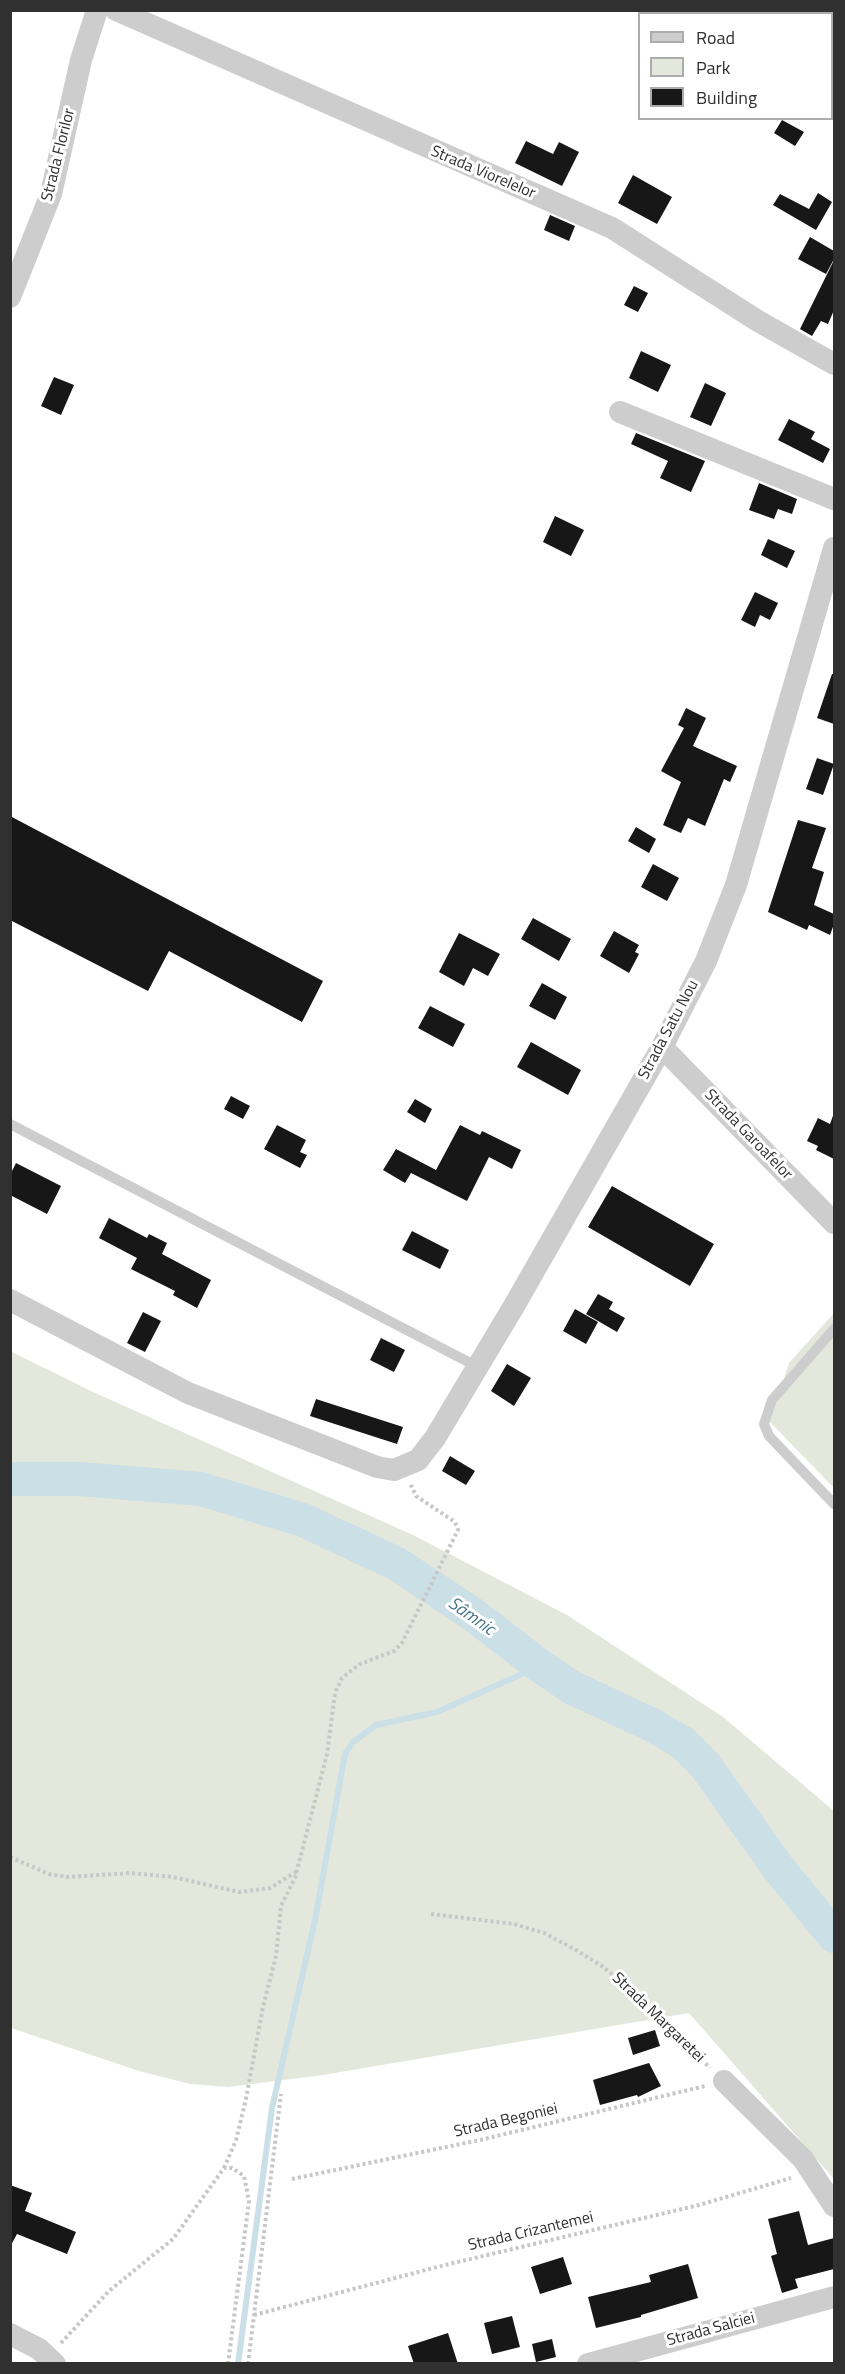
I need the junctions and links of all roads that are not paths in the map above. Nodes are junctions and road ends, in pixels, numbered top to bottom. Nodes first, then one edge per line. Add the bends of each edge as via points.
1 (96, 10) edge
2 (116, 10) edge
3 (18, 257) edge
4 (10, 297) edge
5 (834, 364) edge
6 (620, 412) dead end
7 (834, 499) edge
8 (834, 548) edge
9 (662, 1047) junction
10 (10, 1124) edge
11 (834, 1223) edge
12 (10, 1300) edge
13 (834, 1329) edge
14 (478, 1366) junction
15 (834, 1504) edge
16 (724, 2081) road end
17 (834, 2206) edge
18 (834, 2297) edge
19 (10, 2334) edge
20 (52, 2361) edge
21 (588, 2364) edge

1 - 3 street, Strada Florilor via 51,194
2 - 5 street, Strada Viorelelor via 612,228 758,321
3 - 4 street, Strada Florilor
6 - 7 street
8 - 9 street, Strada Satu Nou via 730,902 706,961
9 - 11 street, Strada Garoafelor
9 - 14 street, Strada Satu Nou
10 - 14 lane
12 - 14 street, Strada Satu Nou via 188,1394 377,1467 394,1470 407,1467 427,1450
13 - 15 lane via 772,1400 764,1424 769,1436
16 - 17 street via 813,2172
18 - 21 street, Strada Salciei
19 - 20 street

